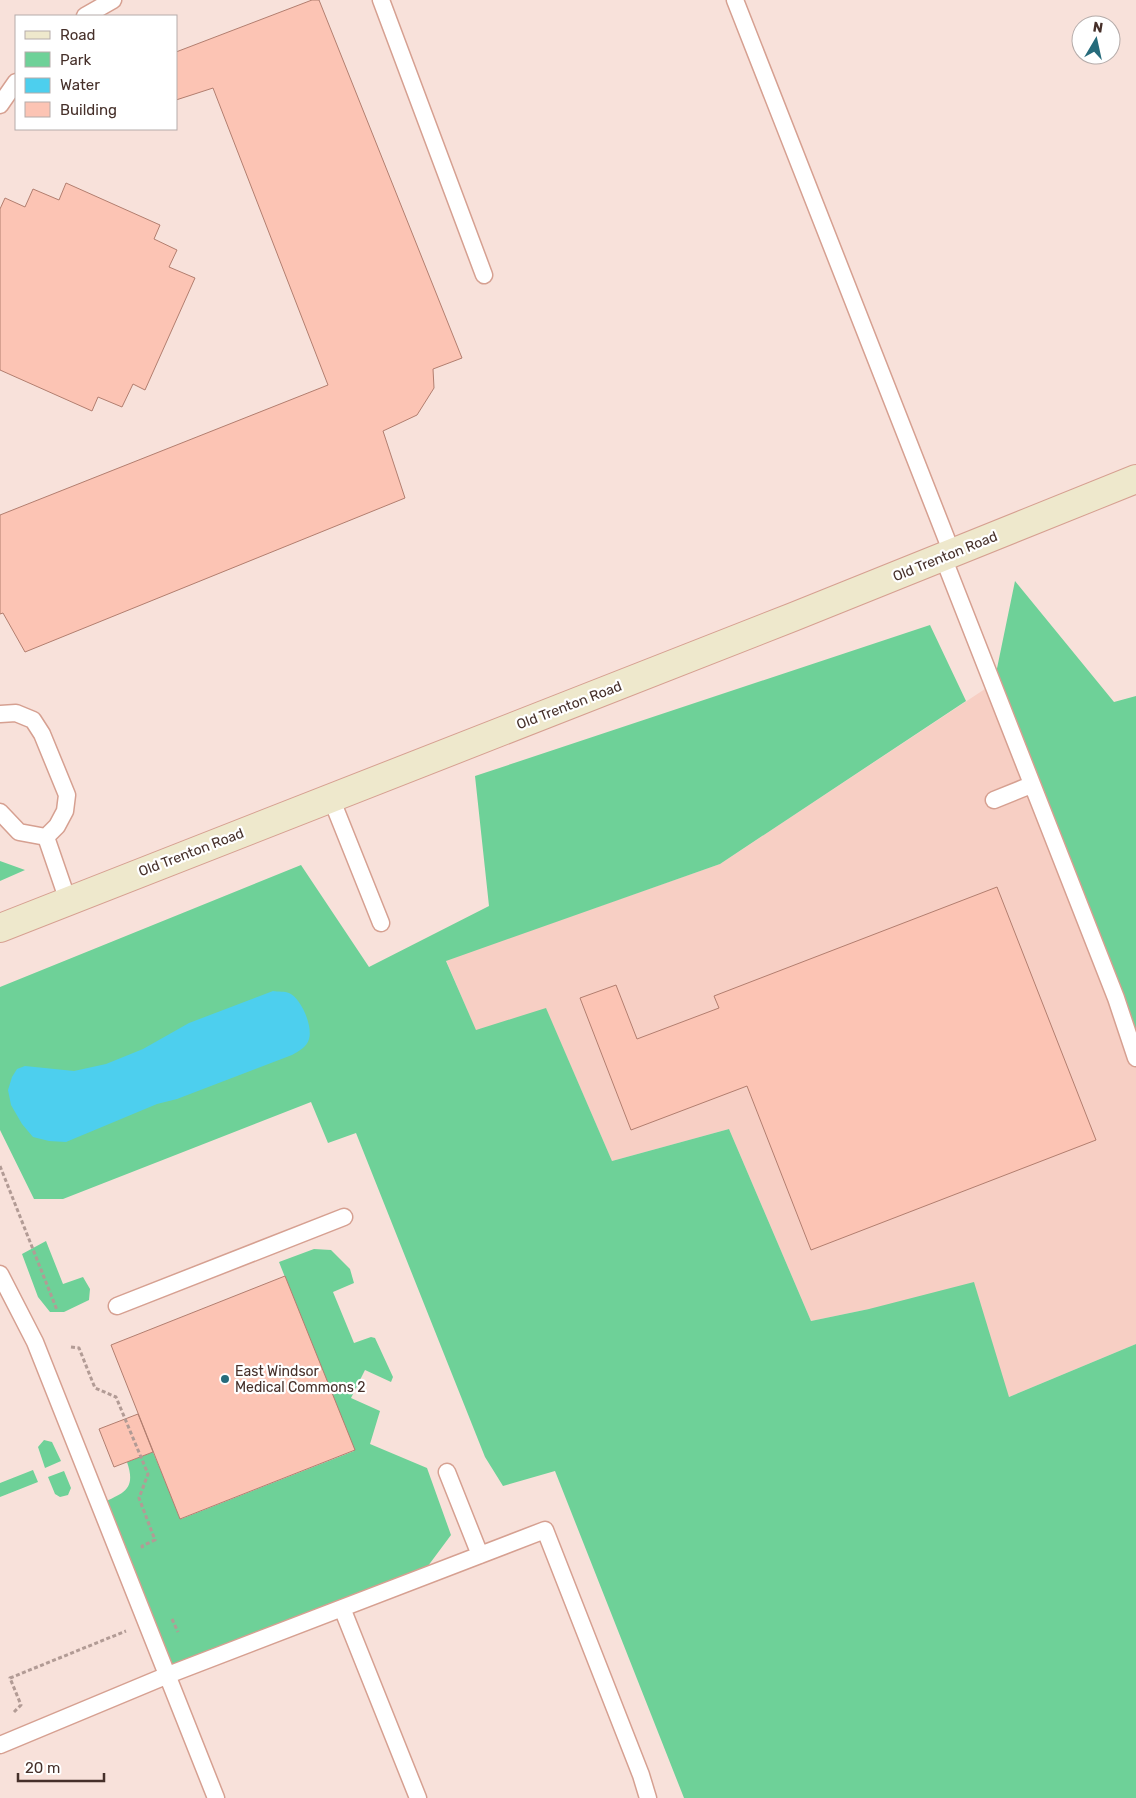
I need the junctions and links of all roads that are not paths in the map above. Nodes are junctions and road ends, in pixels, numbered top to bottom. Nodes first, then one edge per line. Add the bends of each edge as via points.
1 (113, 0) edge
2 (380, 0) edge
3 (734, 0) edge
4 (87, 15) edge
5 (15, 83) edge
6 (0, 105) edge
7 (484, 275) dead end
8 (1136, 480) edge
9 (948, 555) junction
10 (0, 714) edge
11 (1031, 785) junction
12 (331, 798) junction
13 (994, 800) dead end
14 (0, 812) edge
15 (46, 837) junction
16 (68, 900) junction
17 (381, 923) dead end
18 (0, 928) edge
19 (1136, 1058) edge
20 (344, 1218) dead end
21 (0, 1274) edge
22 (117, 1306) dead end
23 (447, 1472) dead end
24 (480, 1555) junction
25 (342, 1608) junction
26 (168, 1675) junction
27 (0, 1745) edge
28 (216, 1798) edge
29 (418, 1798) edge
30 (648, 1798) edge

1 - 4 lane
2 - 7 lane
3 - 9 lane
5 - 6 lane
8 - 9 main road, Old Trenton Road
9 - 11 lane
9 - 12 main road, Old Trenton Road
10 - 15 lane via 16,713 34,720 67,795 65,811
11 - 13 lane
11 - 19 lane via 1116,998
12 - 16 main road, Old Trenton Road
12 - 17 lane
14 - 15 lane via 19,832
15 - 16 lane
16 - 18 main road, Old Trenton Road
20 - 22 lane
21 - 26 lane via 36,1342
23 - 24 lane
24 - 25 lane
24 - 30 lane via 545,1530
25 - 26 lane
25 - 29 lane
26 - 27 lane
26 - 28 lane

